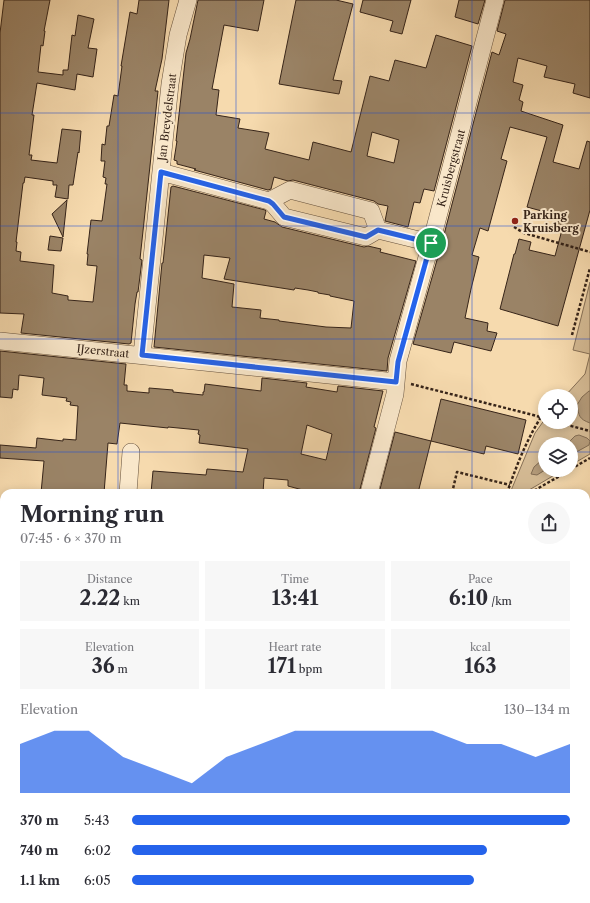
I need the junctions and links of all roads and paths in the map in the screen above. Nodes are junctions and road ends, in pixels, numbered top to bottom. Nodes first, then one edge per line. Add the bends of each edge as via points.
1 (188, 0) edge
2 (495, 0) edge
3 (161, 172) junction
4 (269, 201) junction
5 (514, 227) dead end
6 (378, 230) junction
7 (431, 243) junction
8 (590, 252) edge
9 (590, 268) edge
10 (572, 334) dead end
11 (0, 341) edge
12 (142, 355) junction
13 (396, 382) junction
14 (538, 416) edge
15 (538, 422) edge
16 (578, 428) edge
17 (590, 431) edge
18 (131, 452) dead end
19 (590, 458) edge
20 (578, 465) edge
21 (558, 477) edge
22 (510, 485) junction
23 (128, 489) edge
24 (369, 489) edge
25 (453, 489) edge
26 (508, 489) edge
27 (537, 489) edge

1 - 3 street, Jan Breydelstraat via 178,35 170,84
2 - 7 street, Kruisbergstraat
3 - 4 street
3 - 12 street, Jan Breydelstraat
4 - 6 street via 284,217 366,237
4 - 6 street via 290,190 371,211
5 - 8 path via 524,233
6 - 7 street
7 - 13 street, Kruisbergstraat via 398,362
9 - 10 path
11 - 12 street, IJzerstraat
12 - 13 street, IJzerstraat
13 - 14 path
13 - 24 street, Kruisbergstraat
15 - 22 path
16 - 17 path
18 - 23 street
19 - 20 path
21 - 27 path
22 - 25 path via 457,472
22 - 26 path

